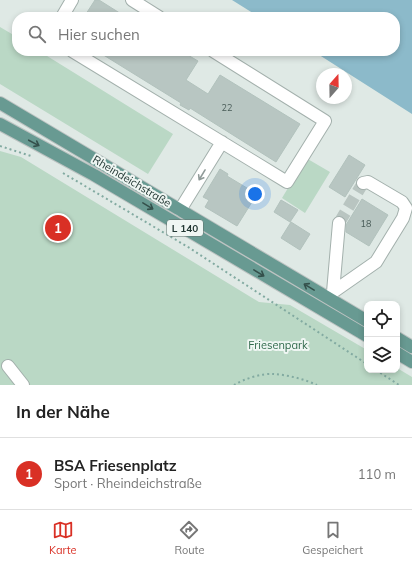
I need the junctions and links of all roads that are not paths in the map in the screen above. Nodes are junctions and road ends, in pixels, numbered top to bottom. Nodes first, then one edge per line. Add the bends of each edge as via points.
1 (72, 0) edge
2 (132, 0) edge
3 (65, 12) edge
4 (151, 12) edge
5 (80, 56) edge
6 (221, 56) edge
7 (0, 103) edge
8 (0, 124) edge
9 (222, 142) junction
10 (363, 183) dead end
11 (180, 210) junction
12 (339, 223) tunnel mouth
13 (331, 295) junction
14 (364, 319) edge
15 (364, 334) edge
16 (400, 340) edge
17 (412, 347) edge
18 (400, 355) edge
19 (412, 362) edge
20 (8, 366) dead end
21 (23, 385) edge

1 - 3 lane
2 - 4 lane
5 - 9 lane
6 - 9 lane via 325,121 287,182
7 - 11 main road, Rheindeichstraße / L 140
8 -> 15 main road, Rheindeichstraße / L 140 via 94,175
9 -> 11 lane
10 - 13 lane via 368,182 402,202 406,208 403,218 376,262
13 -> 11 main road, Rheindeichstraße / L 140
12 - 13 lane
13 - 14 main road, Rheindeichstraße / L 140
16 - 17 main road
18 - 19 main road
20 - 21 lane

